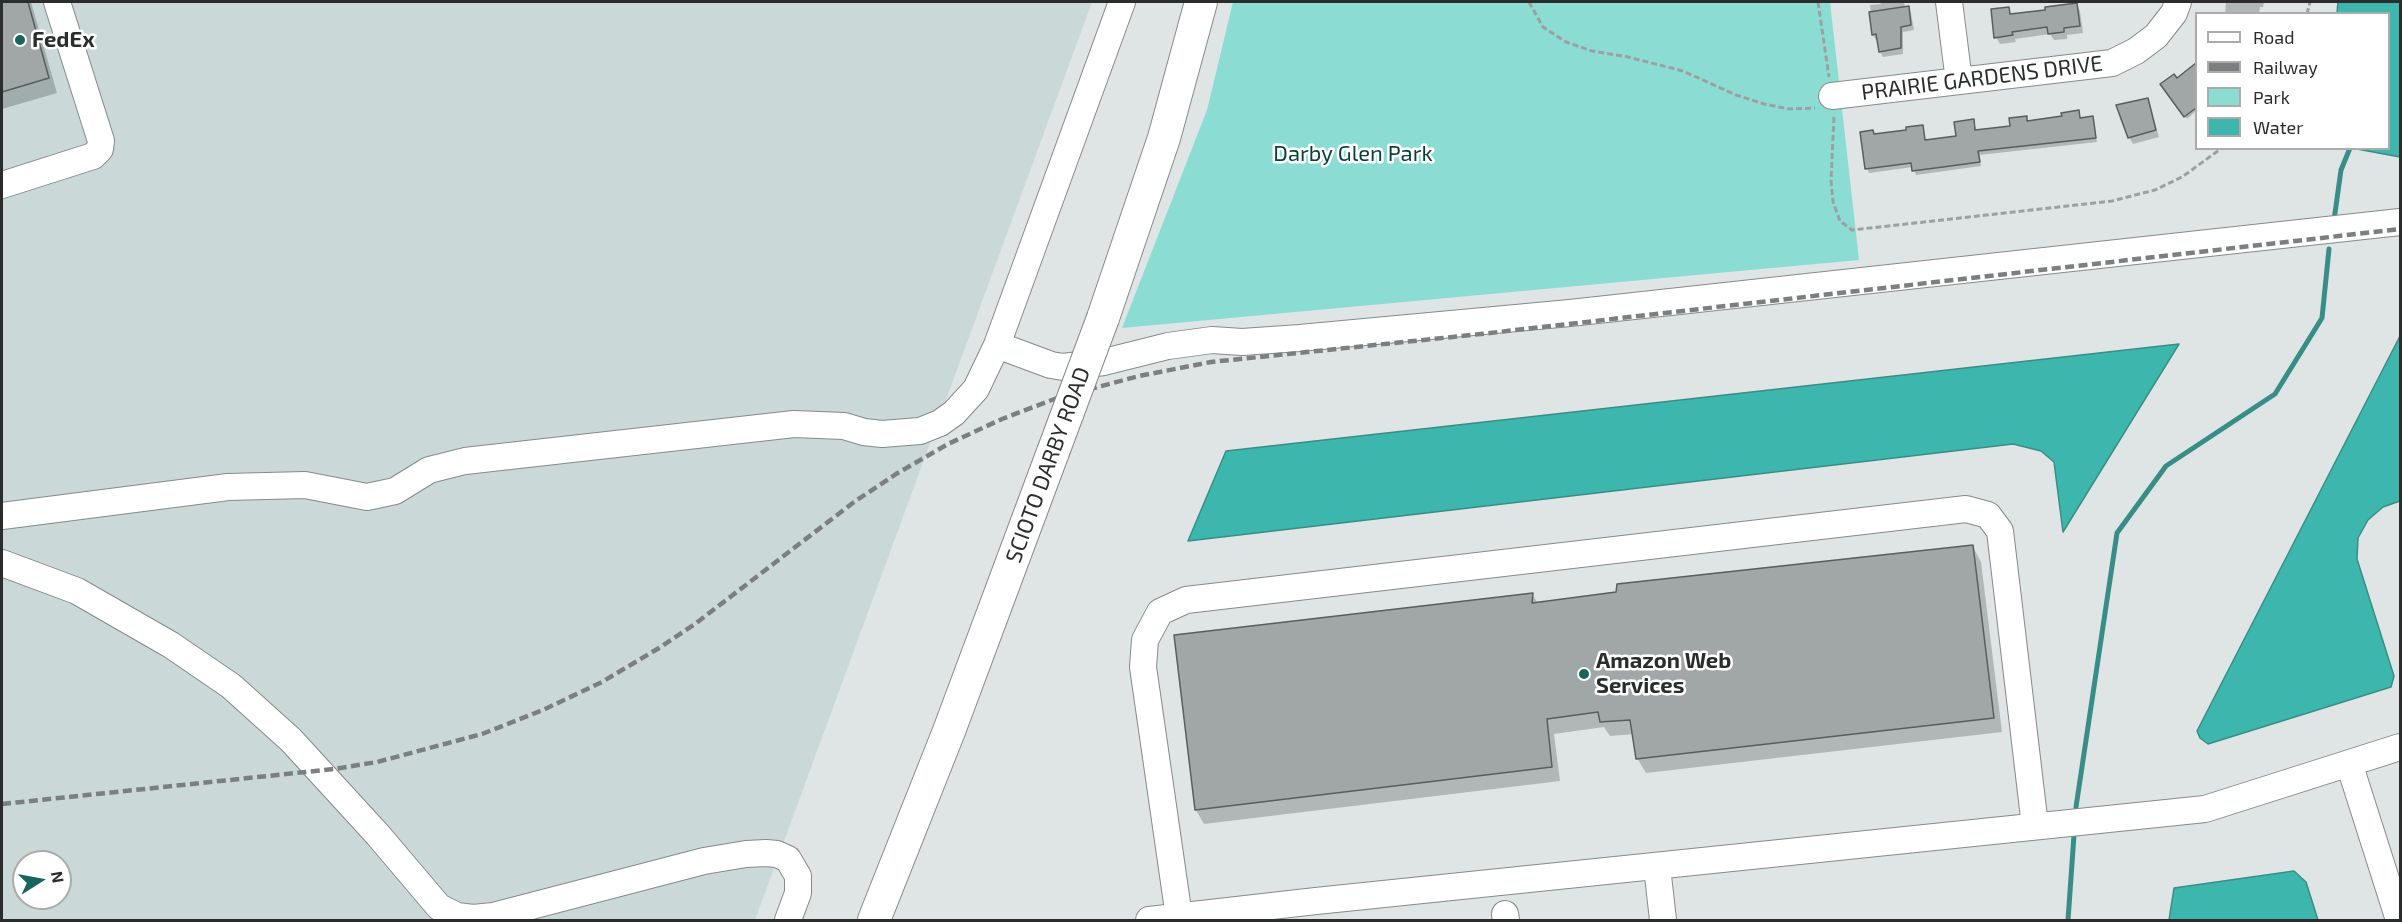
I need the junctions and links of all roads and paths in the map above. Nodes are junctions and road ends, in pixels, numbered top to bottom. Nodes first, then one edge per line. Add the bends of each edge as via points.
1 (57, 2) edge
2 (1122, 2) edge
3 (1201, 2) edge
4 (1529, 2) edge
5 (1818, 2) edge
6 (1949, 2) edge
7 (2178, 2) edge
8 (1959, 81) junction
9 (1832, 102) junction
10 (2219, 150) edge
11 (2, 185) edge
12 (2400, 222) edge
13 (997, 345) junction
14 (2, 516) edge
15 (2, 564) edge
16 (2400, 747) edge
17 (2349, 763) junction
18 (2035, 826) junction
19 (1657, 867) junction
20 (1317, 911) edge
21 (1179, 917) junction
22 (788, 921) edge
23 (874, 921) edge
24 (1149, 921) edge
25 (1663, 921) edge
26 (2399, 921) edge

1 - 11 street via 101,141 100,149 93,156
2 - 13 street
3 - 23 main road, SCIOTO DARBY ROAD, bridge via 1164,138 1103,318 949,732
4 - 9 path via 1543,27 1579,47 1683,71 1764,104 1789,109
5 - 9 path
6 - 8 street
7 - 8 street, PRAIRIE GARDENS DRIVE via 2156,36 2112,63
8 - 9 street, PRAIRIE GARDENS DRIVE
9 - 10 path via 1833,202 1840,221 1852,230 2112,201 2155,190 2182,177
12 - 13 street via 1570,313 1300,338 1212,340 1064,367
13 - 14 street via 964,404 940,423 920,431 882,434 844,426 794,424 465,461 429,470 395,490 367,497 305,485 228,487
15 - 22 street via 77,591 171,645 231,686 291,740 439,907 457,916 493,916 704,861 766,853 788,860 798,876 798,893
16 - 17 street
17 - 18 street via 2205,809
17 - 26 street
18 - 19 street
18 - 21 street via 2000,531 1988,515 1966,509 1186,600 1160,612 1145,639 1143,667
19 - 20 street
19 - 25 street
20 - 21 street
21 - 24 street

